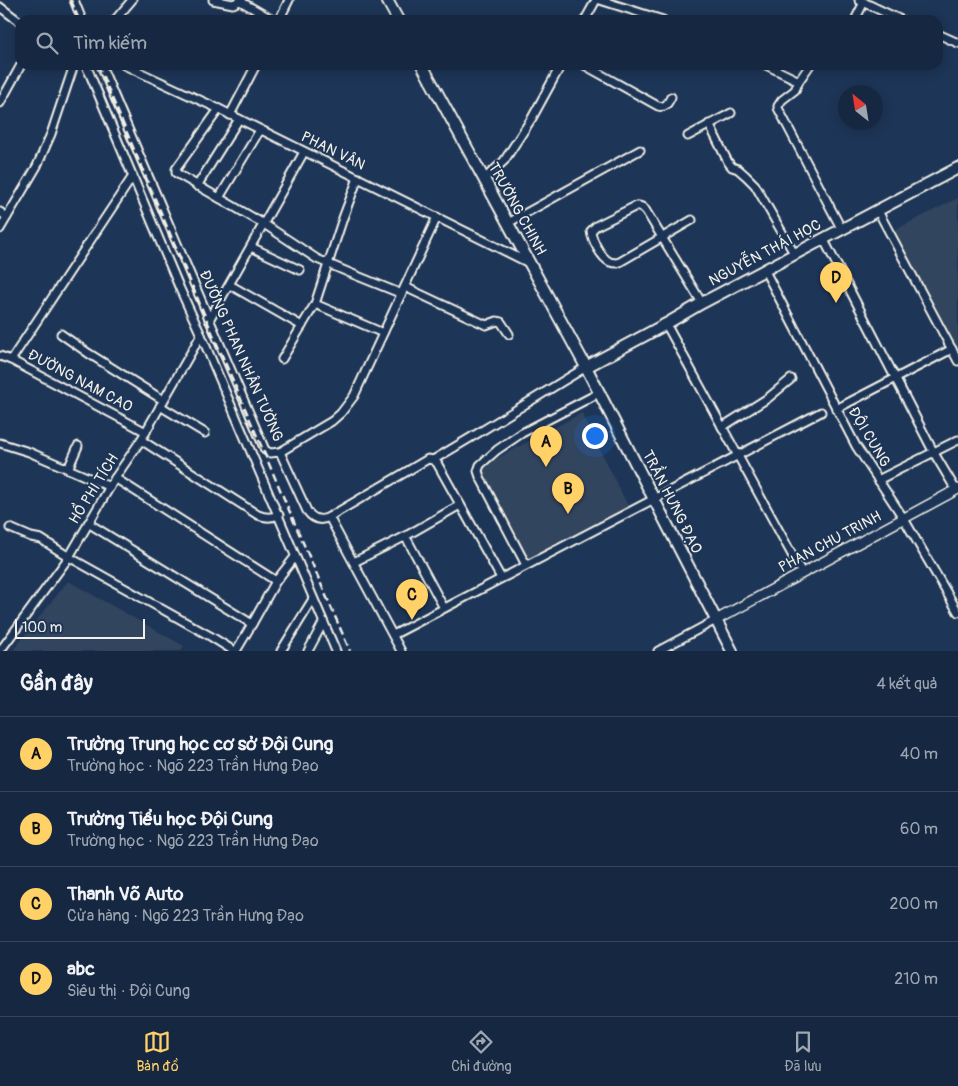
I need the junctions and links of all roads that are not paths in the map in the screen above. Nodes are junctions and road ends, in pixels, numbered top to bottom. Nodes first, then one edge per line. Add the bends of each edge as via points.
1 (74, 0) edge
2 (132, 0) edge
3 (212, 0) edge
4 (289, 0) edge
5 (387, 0) edge
6 (596, 0) edge
7 (600, 0) edge
8 (241, 1) edge
9 (861, 1) edge
10 (0, 8) edge
11 (80, 15) edge
12 (119, 15) edge
13 (265, 15) edge
14 (282, 15) edge
15 (395, 15) edge
16 (588, 15) edge
17 (647, 15) edge
18 (857, 15) edge
19 (890, 15) edge
20 (15, 18) edge
21 (943, 36) edge
22 (958, 43) edge
23 (18, 70) edge
24 (72, 70) edge
25 (88, 70) edge
26 (103, 70) edge
27 (135, 70) edge
28 (253, 70) edge
29 (425, 70) edge
30 (557, 70) edge
31 (593, 70) edge
32 (776, 70) edge
33 (806, 70) edge
34 (798, 81) junction
35 (671, 97) dead end
36 (1, 98) edge
37 (219, 109) junction
38 (731, 112) dead end
39 (230, 115) junction
40 (239, 119) junction
41 (709, 124) junction
42 (260, 130) junction
43 (688, 136) dead end
44 (640, 150) dead end
45 (304, 152) junction
46 (958, 168) edge
47 (133, 176) junction
48 (358, 178) junction
49 (484, 179) junction
50 (197, 186) junction
51 (219, 198) junction
52 (878, 211) junction
53 (0, 212) edge
54 (7, 217) junction
55 (437, 217) junction
56 (692, 220) dead end
57 (508, 223) junction
58 (264, 224) junction
59 (0, 229) edge
60 (842, 230) junction
61 (662, 237) junction
62 (824, 240) junction
63 (251, 247) junction
64 (794, 255) junction
65 (328, 263) junction
66 (530, 263) junction
67 (300, 270) dead end
68 (764, 271) junction
69 (230, 285) junction
70 (405, 287) junction
71 (402, 294) junction
72 (702, 303) junction
73 (314, 304) junction
74 (209, 320) junction
75 (666, 324) junction
76 (302, 326) junction
77 (383, 333) junction
78 (61, 334) dead end
79 (509, 334) dead end
80 (201, 335) junction
81 (952, 349) junction
82 (0, 356) edge
83 (282, 359) dead end
84 (12, 360) junction
85 (958, 361) edge
86 (586, 367) junction
87 (895, 378) junction
88 (791, 379) dead end
89 (599, 393) junction
90 (162, 403) junction
91 (836, 409) junction
92 (821, 412) dead end
93 (722, 427) junction
94 (146, 432) junction
95 (204, 433) dead end
96 (141, 440) junction
97 (958, 440) edge
98 (0, 443) edge
99 (78, 446) dead end
100 (280, 452) junction
101 (934, 453) junction
102 (737, 455) junction
103 (433, 460) junction
104 (68, 469) junction
105 (115, 478) junction
106 (878, 480) junction
107 (110, 487) junction
108 (957, 490) edge
109 (654, 498) junction
110 (460, 505) junction
111 (279, 515) junction
112 (329, 517) junction
113 (904, 519) junction
114 (88, 523) junction
115 (10, 528) dead end
116 (404, 537) junction
117 (295, 556) junction
118 (69, 557) junction
119 (354, 562) junction
120 (526, 565) junction
121 (802, 573) junction
122 (501, 578) junction
123 (276, 580) junction
124 (313, 599) junction
125 (444, 608) junction
126 (958, 612) edge
127 (716, 620) junction
128 (323, 623) junction
129 (252, 624) junction
130 (393, 635) junction
131 (238, 650) edge
132 (0, 651) edge
133 (281, 651) edge
134 (308, 651) edge
135 (336, 651) edge
136 (401, 651) edge
137 (658, 651) edge
138 (732, 651) edge

1 - 11 street
2 - 12 street
3 - 8 street via 233,4
4 - 14 street
5 - 15 main road
6 - 16 street
7 - 17 street
8 - 13 street
9 - 18 street
9 - 19 street
10 - 20 street
21 - 22 street
23 - 36 street
24 - 54 street via 37,166
25 - 47 street
26 - 74 street, ĐƯỜNG PHAN NHÂN TƯỜNG
27 - 37 street, PHAN VÂN
28 - 39 street
29 - 49 main road, TRƯỜNG CHINH
30 - 49 street via 504,161
31 - 35 street via 658,106 667,105
32 - 34 street
33 - 34 street
34 - 60 street via 795,90 782,100 778,108
37 - 39 street, PHAN VÂN
37 - 50 street via 176,169 178,176
38 - 41 street
39 - 40 street, PHAN VÂN
40 - 42 street, PHAN VÂN
40 - 50 street
41 - 43 street
41 - 64 street via 728,162 755,185
42 - 45 street, PHAN VÂN
42 - 51 street
44 - 57 street
45 - 48 street, PHAN VÂN
45 - 58 street
46 - 52 main road, NGUYỄN THÁI HỌC
47 - 80 street
47 - 84 street
48 - 55 street, PHAN VÂN
48 - 65 street
49 - 57 main road, TRƯỜNG CHINH
50 - 51 street
51 - 58 street
52 - 60 main road, NGUYỄN THÁI HỌC
52 - 81 street
53 - 54 street
54 - 59 street
55 - 66 street, PHAN VÂN
55 - 70 street
56 - 61 street
57 - 66 main road, TRƯỜNG CHINH
58 - 63 street
58 - 65 street
60 - 62 main road, NGUYỄN THÁI HỌC
61 - 61 street via 646,211 639,206 591,231 600,252 612,263 618,263
61 - 72 street
62 - 64 main road, NGUYỄN THÁI HỌC
62 - 87 street
63 - 67 street
63 - 69 street
64 - 68 main road, NGUYỄN THÁI HỌC
65 - 71 street
65 - 73 street
66 - 86 main road, TRƯỜNG CHINH
68 - 72 main road, NGUYỄN THÁI HỌC
68 - 91 street, ĐỘI CUNG
69 - 74 street
69 - 76 street
70 - 71 street
70 - 79 street via 486,325 501,322
71 - 77 street
72 - 75 main road, NGUYỄN THÁI HỌC
73 - 76 street
73 - 77 street
74 - 100 street, ĐƯỜNG PHAN NHÂN TƯỜNG via 265,450
75 - 86 main road, NGUYỄN THÁI HỌC
75 - 93 street
76 - 83 street
77 - 100 street via 348,405 332,421
78 - 90 street
80 - 90 street, HỒ PHI TÍCH
80 - 111 street
81 - 85 street
81 - 87 street
82 - 84 street, ĐƯỜNG NAM CAO
84 - 94 street, ĐƯỜNG NAM CAO
86 - 89 main road, TRẦN HƯNG ĐẠO
86 - 103 street
87 - 91 street
87 - 101 street
88 - 93 street
89 - 109 main road, TRẦN HƯNG ĐẠO
89 - 120 street via 522,433 480,465 480,477
90 - 94 street, HỒ PHI TÍCH
90 - 95 street
91 - 106 street, ĐỘI CUNG
92 - 102 street
93 - 102 street
94 - 96 street, HỒ PHI TÍCH
96 - 105 street, HỒ PHI TÍCH
96 - 111 street via 258,515 272,518
97 - 101 street
98 - 104 street
99 - 104 street
100 - 112 street, ĐƯỜNG PHAN NHÂN TƯỜNG via 307,511 319,520
101 - 106 street
101 - 108 street
102 - 109 street
102 - 121 street
103 - 110 street
103 - 112 street via 428,459
104 - 107 street
105 - 107 street, HỒ PHI TÍCH
105 - 123 street
106 - 113 street, ĐỘI CUNG
107 - 114 street, HỒ PHI TÍCH
108 - 113 street, PHAN CHU TRINH
109 - 120 street
109 - 127 main road, TRẦN HƯNG ĐẠO
110 - 116 street
110 - 122 street
111 - 117 street
112 - 119 street
113 - 121 street, PHAN CHU TRINH
113 - 126 street, ĐỘI CUNG
114 - 118 street, HỒ PHI TÍCH
114 - 129 street
115 - 118 street via 41,539
116 - 119 street
116 - 125 street
117 - 123 street
117 - 124 street
118 - 131 street
118 - 132 street, HỒ PHI TÍCH
119 - 130 street
120 - 122 street
121 - 127 street, PHAN CHU TRINH
122 - 125 street
123 - 129 street
124 - 128 street
124 - 133 street
125 - 130 street
127 - 137 street
127 - 138 main road, TRẦN HƯNG ĐẠO
128 - 134 street
128 - 135 street
129 - 131 street
130 - 136 street

